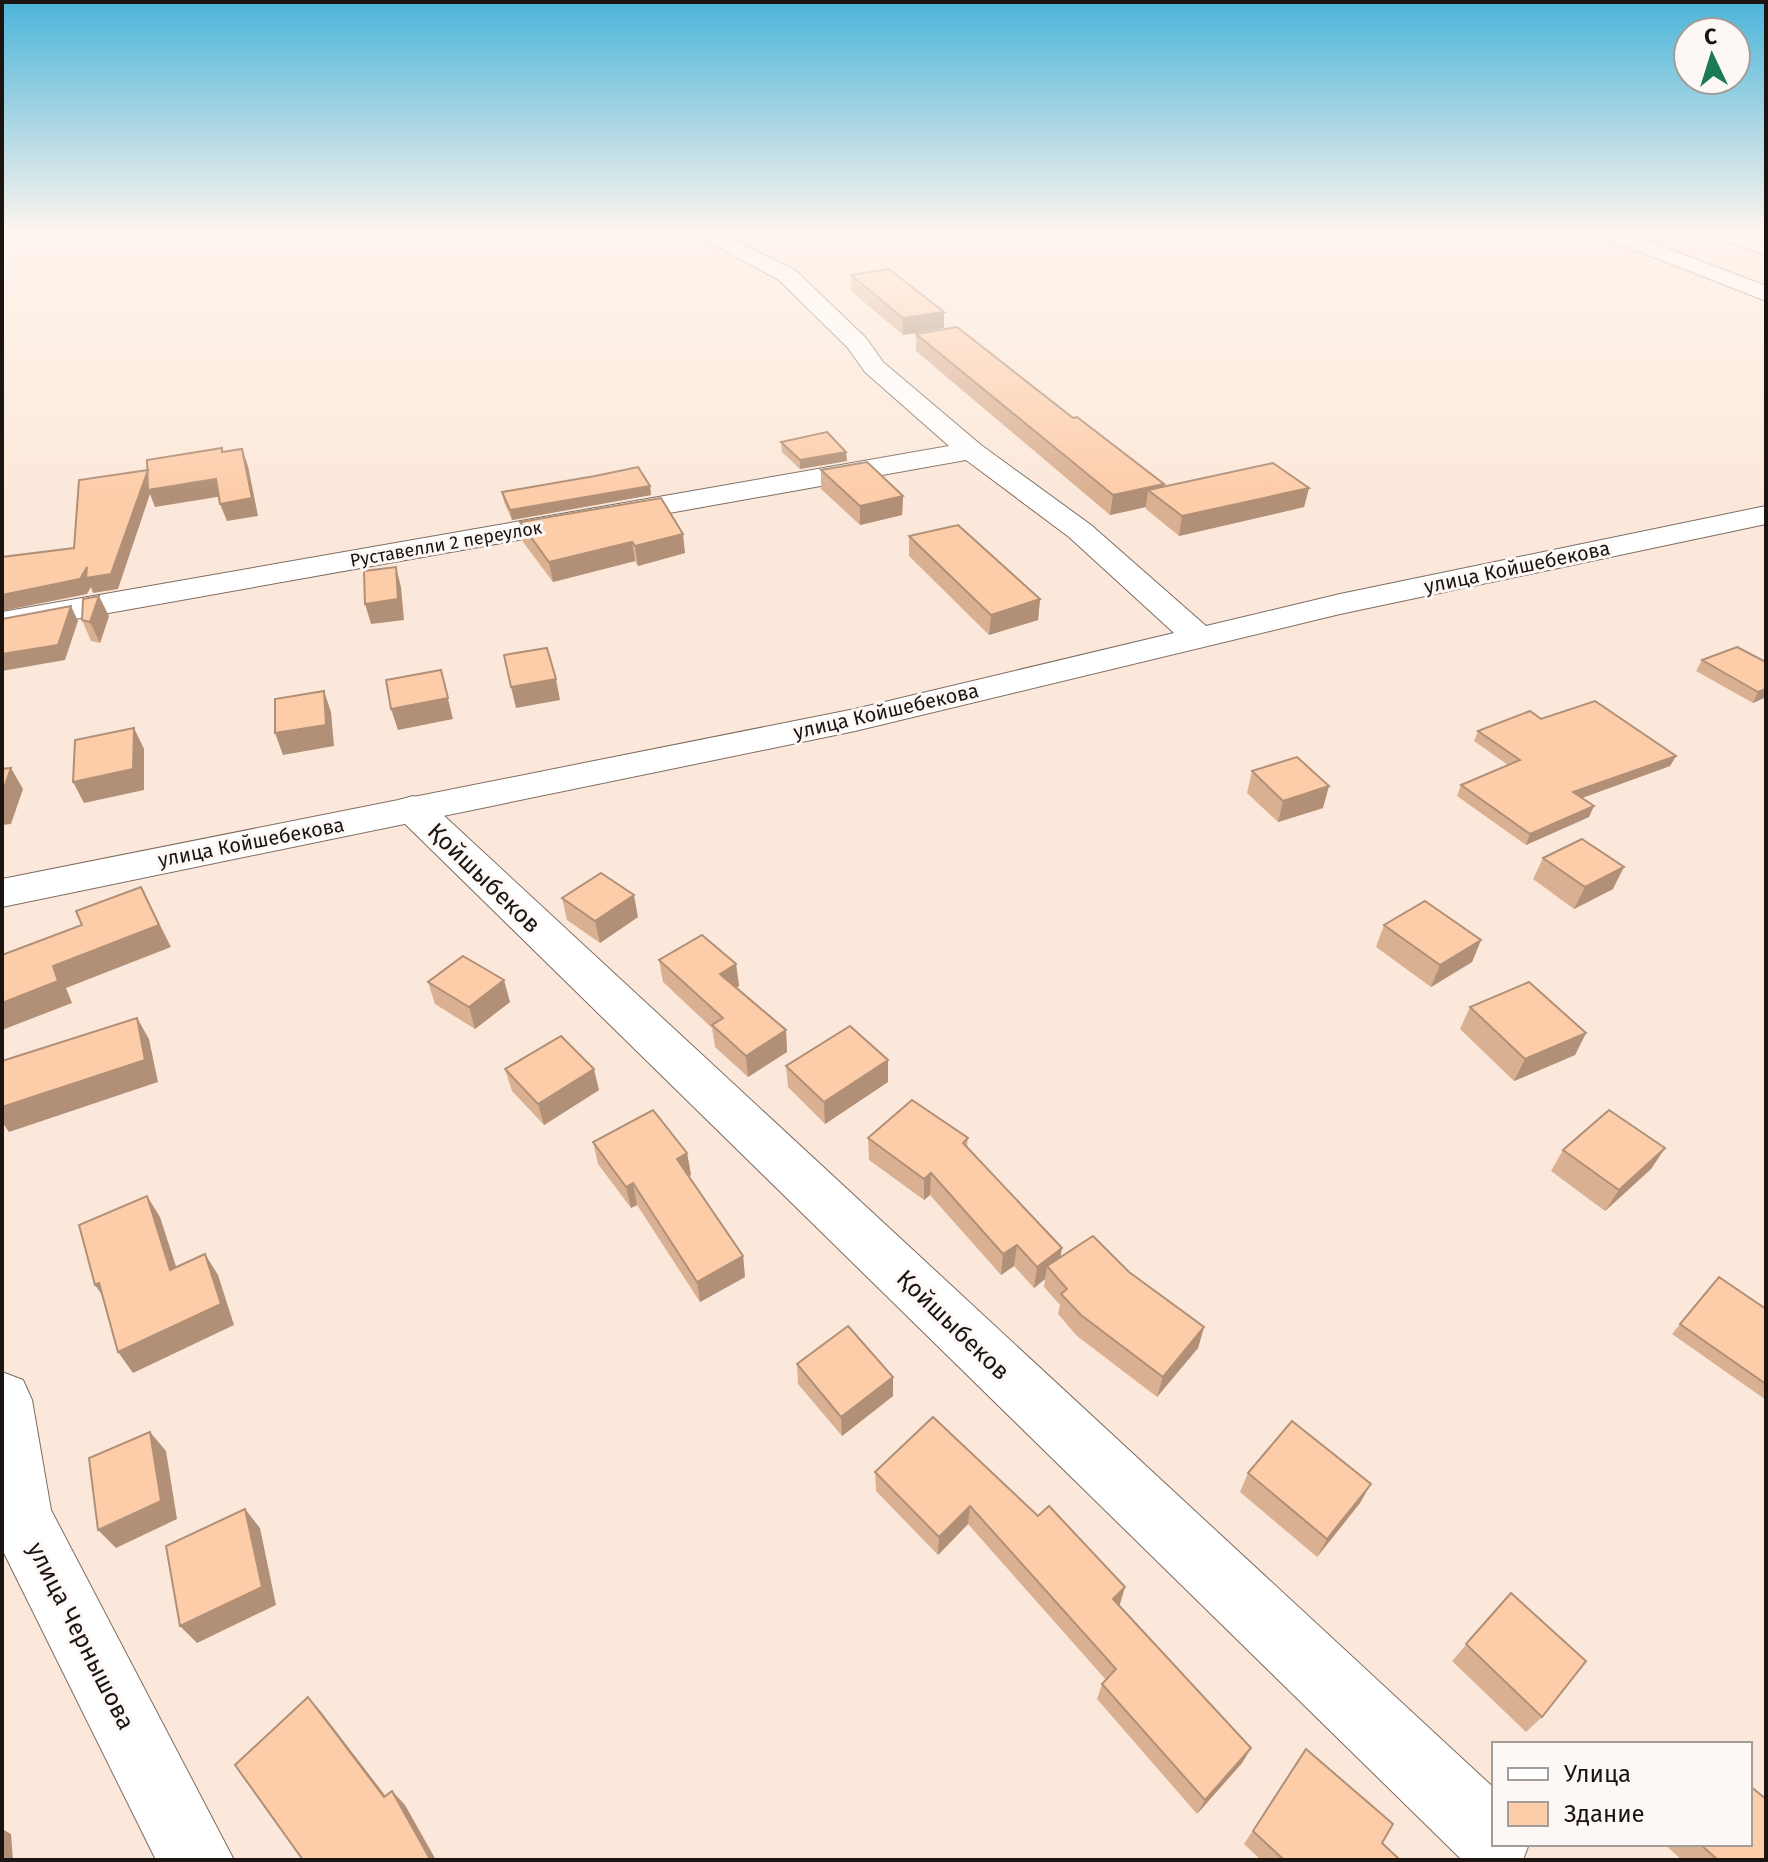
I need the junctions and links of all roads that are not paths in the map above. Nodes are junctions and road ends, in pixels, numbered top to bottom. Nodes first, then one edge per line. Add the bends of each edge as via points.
1 (831, 318) edge
2 (971, 451) junction
3 (1766, 515) edge
4 (2, 622) edge
5 (1198, 637) junction
6 (413, 809) junction
7 (2, 893) edge
8 (2, 1400) edge
9 (1492, 1837) edge
10 (1502, 1846) edge
11 (196, 1860) edge
12 (1517, 1860) edge

1 - 2 street via 874,367
2 - 4 street, Руставелли 2 переулок
2 - 5 street via 1080,531
3 - 5 street, улица Койшебекова
5 - 6 street, улица Койшебекова via 855,720
6 - 7 street, улица Койшебекова
6 - 9 street, Қойшыбеков
8 - 11 street, улица Чернышова via 20,1517
10 - 12 street

